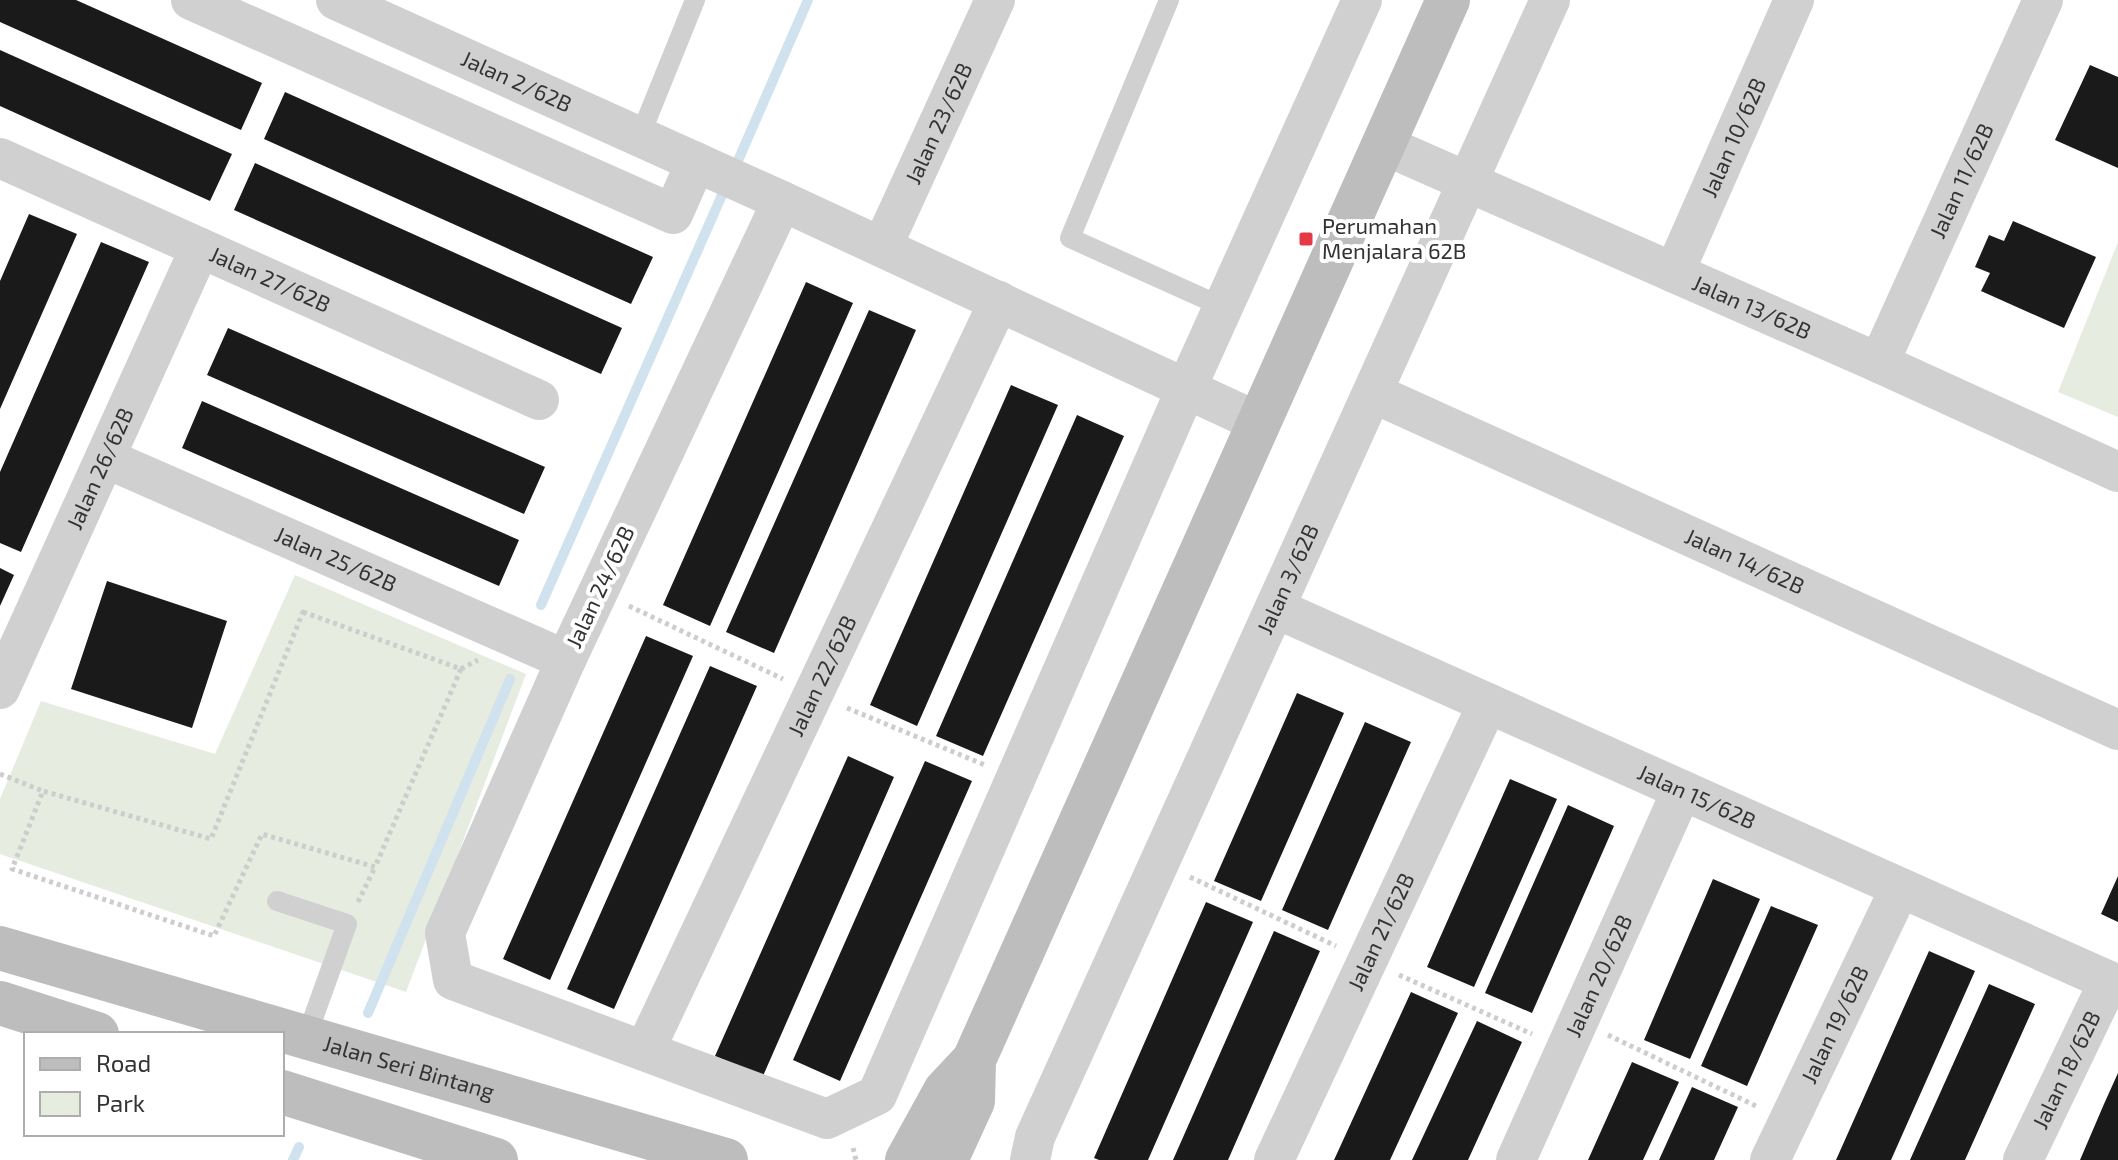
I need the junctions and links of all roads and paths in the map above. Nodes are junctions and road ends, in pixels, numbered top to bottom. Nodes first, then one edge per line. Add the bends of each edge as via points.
1 (191, 0) edge
2 (336, 0) edge
3 (695, 0) edge
4 (995, 0) edge
5 (1169, 0) edge
6 (1362, 0) edge
7 (1448, 0) edge
8 (1550, 0) edge
9 (1794, 0) edge
10 (2043, 0) edge
11 (640, 136) junction
12 (1384, 145) junction
13 (0, 158) edge
14 (696, 162) junction
15 (1468, 184) junction
16 (782, 201) junction
17 (882, 247) junction
18 (200, 248) junction
19 (1674, 273) junction
20 (999, 301) junction
21 (1223, 307) junction
22 (1879, 363) junction
23 (1186, 389) junction
24 (1373, 393) junction
25 (539, 400) dead end
26 (1260, 423) junction
27 (105, 458) junction
28 (2118, 472) edge
29 (1275, 608) junction
30 (566, 660) junction
31 (0, 689) edge
32 (1488, 703) junction
33 (2118, 730) edge
34 (0, 774) edge
35 (1682, 790) junction
36 (43, 791) junction
37 (1160, 863) junction
38 (375, 867) junction
39 (1900, 888) junction
40 (277, 901) dead end
41 (347, 924) junction
42 (0, 948) edge
43 (1339, 948) dead end
44 (1394, 973) dead end
45 (2114, 983) edge
46 (0, 1003) edge
47 (91, 1032) edge
48 (1572, 1035) junction
49 (306, 1038) junction
50 (645, 1050) junction
51 (974, 1060) junction
52 (284, 1093) edge
53 (1789, 1121) junction
54 (853, 1148) dead end
55 (496, 1160) edge
56 (726, 1160) edge
57 (856, 1160) edge
58 (907, 1160) edge
59 (946, 1160) edge
60 (1030, 1160) edge
61 (1274, 1160) edge
62 (1516, 1160) edge
63 (1770, 1160) edge
64 (2023, 1160) edge

1 - 14 street via 673,214
2 - 11 street, Jalan 2/62B
3 - 11 lane
4 - 17 street, Jalan 23/62B
5 - 21 lane via 1070,238
6 - 21 street
7 - 12 street
8 - 15 street, Jalan 3/62B
9 - 19 street, Jalan 10/62B
10 - 22 street, Jalan 11/62B
11 - 14 street, Jalan 2/62B
12 - 15 street, Jalan 13/62B
12 - 26 street
13 - 18 street, Jalan 27/62B
14 - 16 street, Jalan 2/62B
15 - 19 street, Jalan 13/62B
15 - 24 street, Jalan 3/62B
16 - 17 street, Jalan 2/62B
16 - 30 street, Jalan 24/62B
17 - 20 street, Jalan 2/62B
18 - 25 street, Jalan 27/62B
18 - 27 street, Jalan 26/62B
19 - 22 street, Jalan 13/62B
20 - 23 street, Jalan 2/62B
20 - 50 street, Jalan 22/62B
21 - 23 street
22 - 28 street, Jalan 13/62B
23 - 26 street, Jalan 2/62B
23 - 50 street via 877,1095 827,1119
24 - 29 street, Jalan 3/62B
24 - 33 street, Jalan 14/62B
26 - 51 street
27 - 30 street, Jalan 25/62B
27 - 31 street, Jalan 26/62B
29 - 32 street, Jalan 15/62B
29 - 37 street, Jalan 3/62B
30 - 50 street, Jalan 24/62B via 445,933 453,980
32 - 35 street, Jalan 15/62B
32 - 61 street, Jalan 21/62B
34 - 36 path
35 - 39 street, Jalan 15/62B
35 - 48 street, Jalan 20/62B
36 - 38 path via 12,869 214,936 262,834
36 - 38 path via 211,839 303,612 461,669
37 - 43 path
37 - 60 street, Jalan 3/62B via 1035,1137
38 - 41 path
39 - 45 street, Jalan 15/62B
39 - 53 street, Jalan 19/62B
40 - 41 lane
41 - 49 lane
42 - 49 street, Jalan Seri Bintang
44 - 48 path
45 - 64 street, Jalan 18/62B
46 - 47 street
48 - 53 path
48 - 62 street, Jalan 20/62B
49 - 56 street, Jalan Seri Bintang
51 - 58 street via 945,1091
51 - 59 street via 973,1101
52 - 55 street
53 - 63 street, Jalan 19/62B
54 - 57 path

